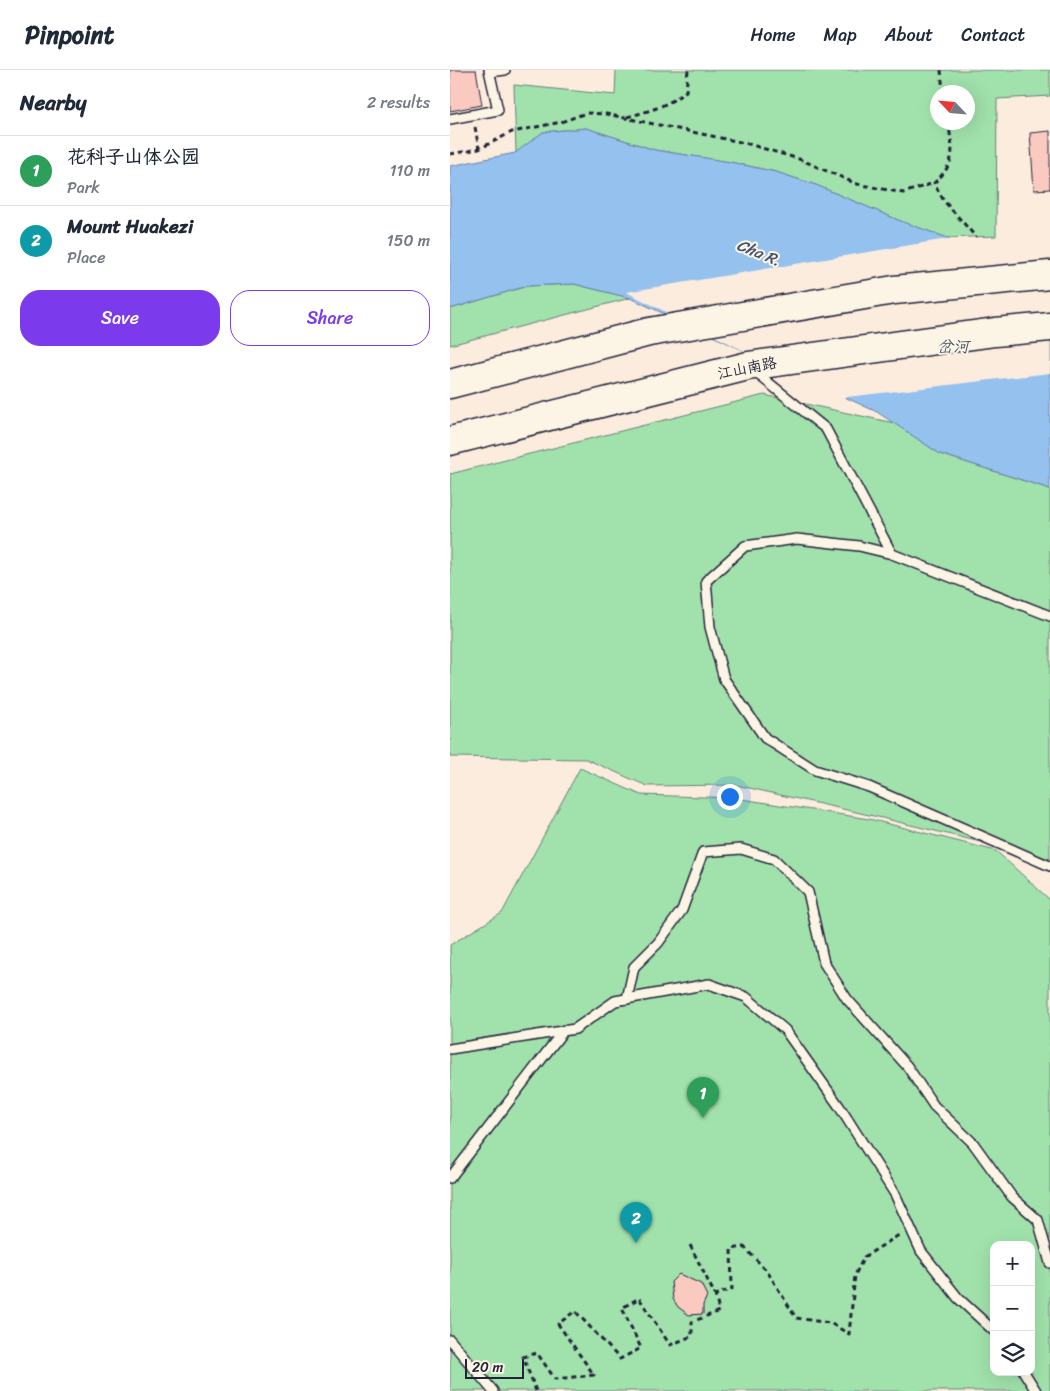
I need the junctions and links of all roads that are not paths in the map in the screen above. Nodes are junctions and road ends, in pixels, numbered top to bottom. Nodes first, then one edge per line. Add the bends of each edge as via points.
1 (505, 70) edge
2 (490, 71) edge
3 (450, 119) edge
4 (1050, 275) edge
5 (1050, 327) edge
6 (754, 365) junction
7 (450, 384) edge
8 (450, 441) edge
9 (892, 554) junction
10 (1050, 616) edge
11 (1050, 866) edge
12 (627, 999) junction
13 (564, 1030) junction
14 (450, 1049) edge
15 (450, 1178) edge
16 (1050, 1263) edge
17 (990, 1327) edge
18 (450, 1340) edge
19 (1027, 1376) edge
20 (493, 1391) edge
21 (1036, 1391) edge

1 - 2 lane
2 - 3 lane via 498,110
4 - 7 main road via 894,290 649,332
5 - 6 main road, 江山南路
6 - 8 main road, 江山南路
6 - 9 lane via 826,429
9 - 10 lane
9 - 11 lane via 859,546 797,539 745,546 706,581 710,627 724,679 765,738 815,770 869,787
12 - 13 lane via 615,1001 575,1029
12 - 16 lane via 634,967 658,943 682,910 703,852 741,849 774,859 808,892 824,963 847,999 907,1066 934,1106 972,1143 1012,1197 1038,1220
12 - 17 lane via 709,984 746,997 785,1030 839,1106 895,1194 921,1251 958,1298
13 - 14 lane
13 - 15 lane
18 - 20 lane
19 - 21 lane

